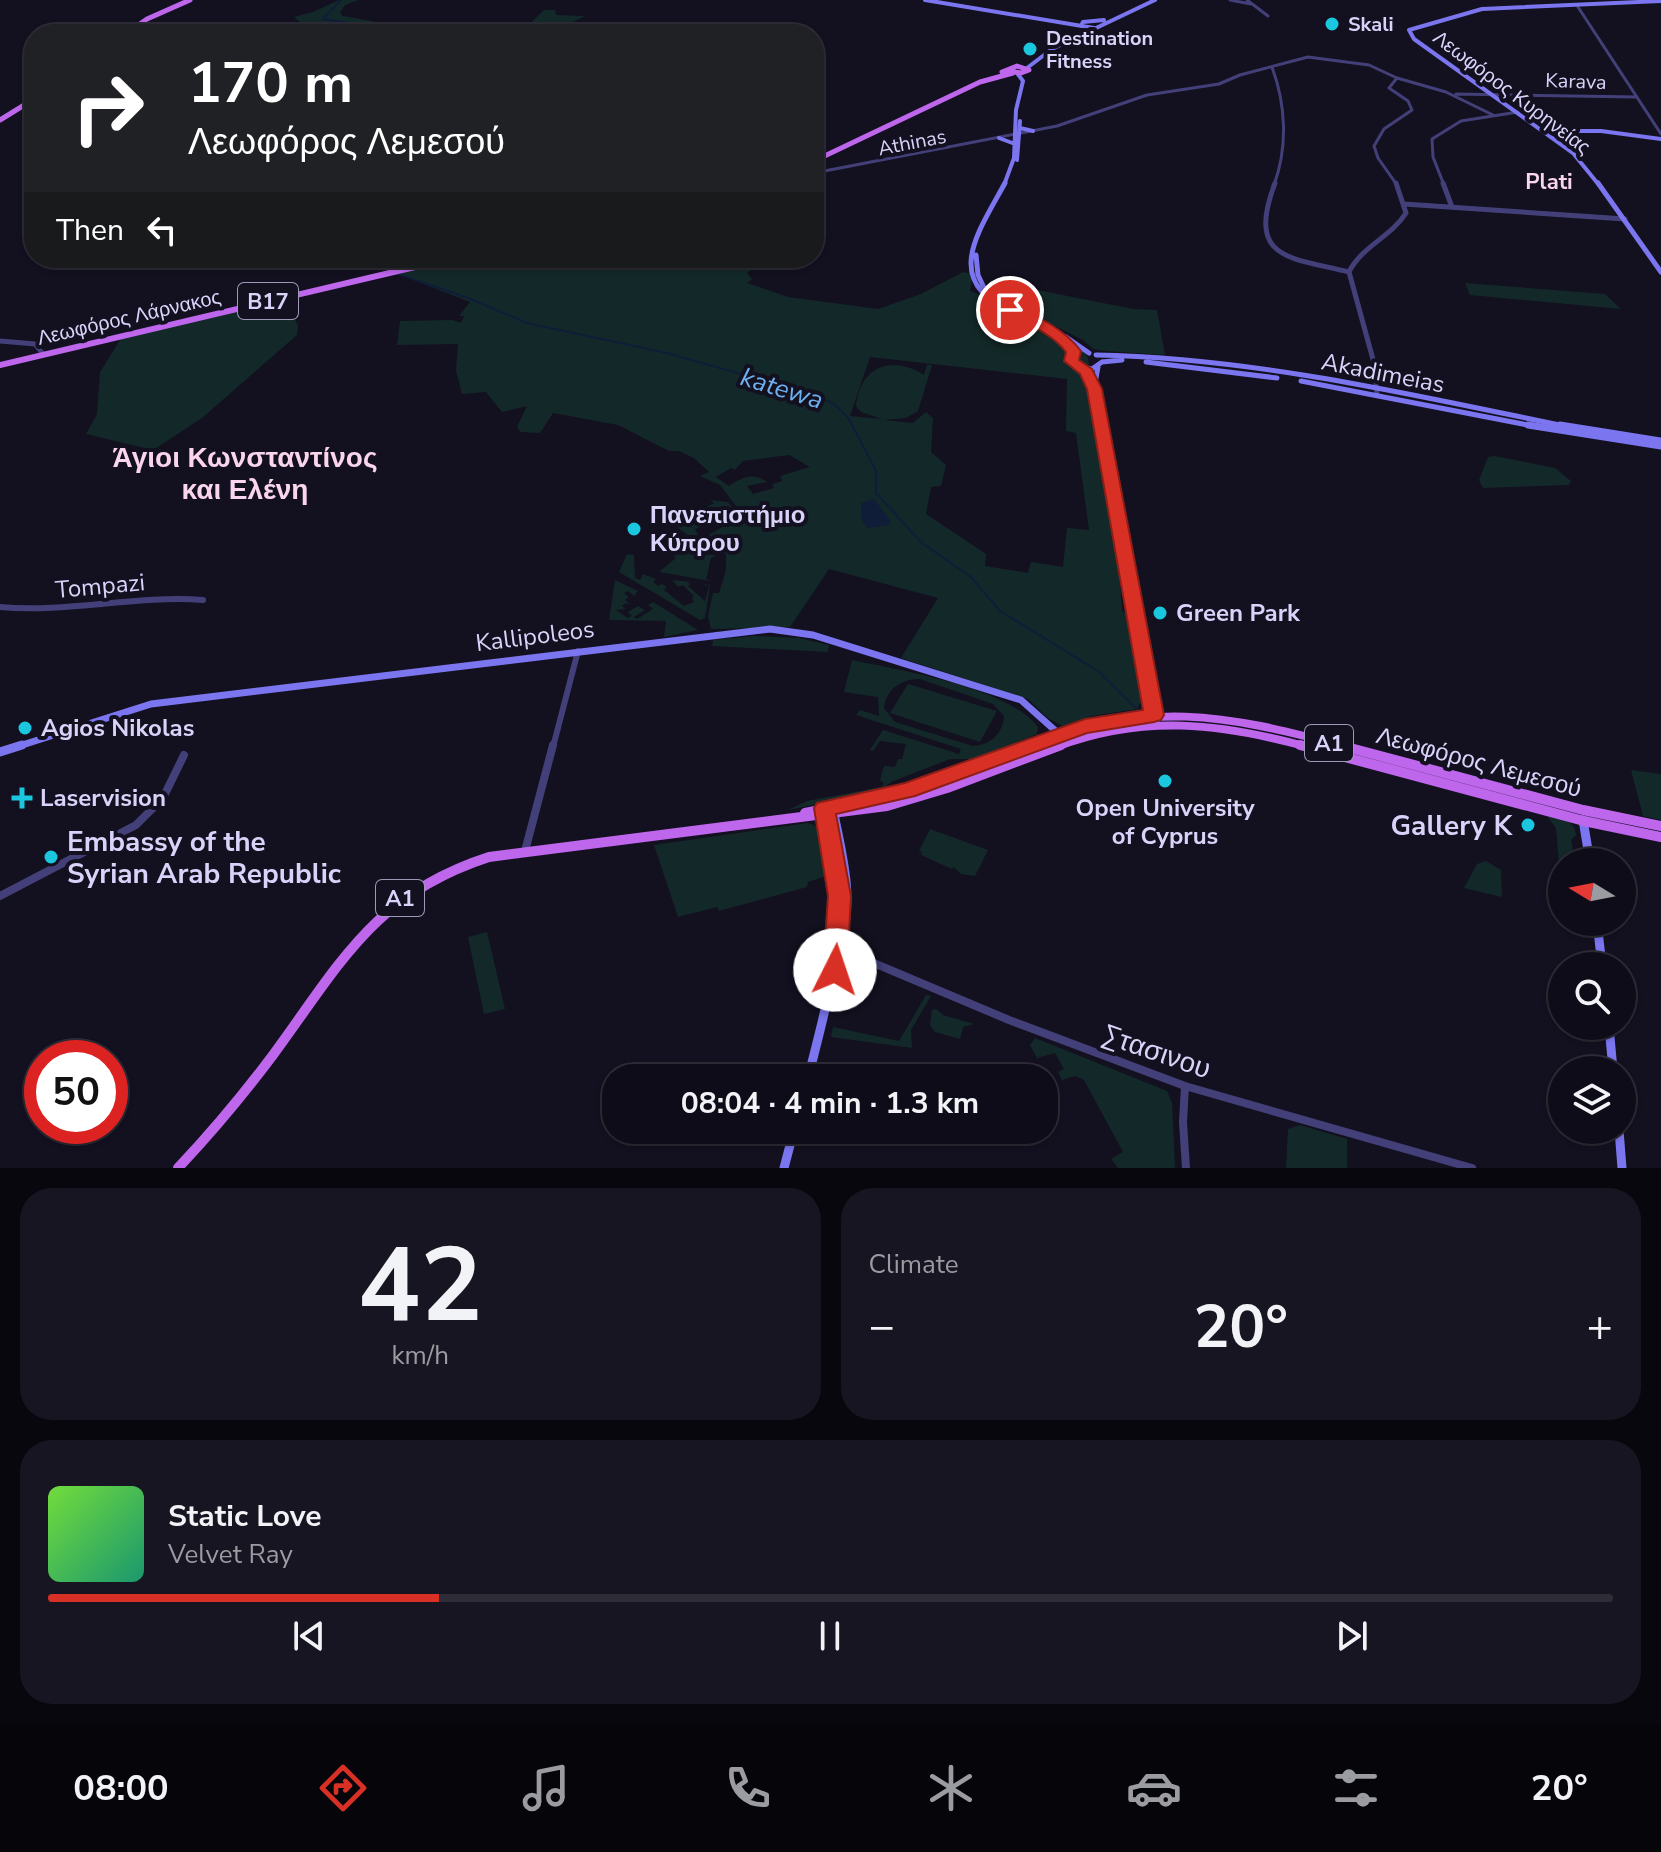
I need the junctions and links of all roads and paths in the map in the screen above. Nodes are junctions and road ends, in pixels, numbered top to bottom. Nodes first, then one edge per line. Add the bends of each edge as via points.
1 (190, 0) edge
2 (925, 0) edge
3 (1152, 0) edge
4 (1230, 0) edge
5 (1661, 1) edge
6 (1249, 2) edge
7 (1578, 7) junction
8 (1268, 16) dead end
9 (140, 24) edge
10 (1084, 24) junction
11 (1096, 26) junction
12 (1272, 67) junction
13 (1013, 70) junction
14 (1028, 70) junction
15 (1397, 78) junction
16 (1446, 92) junction
17 (1492, 93) junction
18 (1466, 94) junction
19 (1636, 97) junction
20 (1461, 99) junction
21 (24, 105) edge
22 (1518, 112) junction
23 (1493, 115) junction
24 (0, 120) edge
25 (1033, 131) joint
26 (1545, 131) junction
27 (1019, 132) junction
28 (1661, 137) edge
29 (999, 138) junction
30 (1015, 144) junction
31 (824, 156) edge
32 (824, 171) edge
33 (1404, 204) junction
34 (1452, 207) junction
35 (1625, 219) junction
36 (410, 268) edge
37 (1349, 272) junction
38 (1661, 272) edge
39 (0, 341) edge
40 (43, 354) junction
41 (1092, 354) junction
42 (1073, 357) junction
43 (0, 365) edge
44 (1100, 365) junction
45 (1082, 368) junction
46 (1094, 389) junction
47 (1378, 391) junction
48 (1661, 443) edge
49 (203, 600) dead end
50 (0, 607) edge
51 (578, 651) junction
52 (1155, 719) junction
53 (1059, 734) junction
54 (0, 752) edge
55 (184, 755) dead end
56 (829, 812) junction
57 (1583, 816) junction
58 (1661, 826) edge
59 (1661, 837) edge
60 (1588, 848) edge
61 (525, 851) junction
62 (0, 896) edge
63 (837, 948) junction
64 (872, 962) junction
65 (835, 970) junction
66 (812, 1064) edge
67 (1185, 1086) junction
68 (790, 1144) edge
69 (1620, 1144) edge
70 (178, 1168) edge
71 (784, 1168) edge
72 (1186, 1168) edge
73 (1472, 1168) edge
74 (1622, 1168) edge

1 - 9 main road
2 - 10 main road
2 - 10 main road
3 - 10 main road
3 - 11 main road
4 - 6 street
5 - 7 main road, Λεωφόρος Κυρηνείας
6 - 8 street
7 - 17 main road, Λεωφόρος Κυρηνείας via 1482,9 1409,30 1414,39
7 - 19 street
10 - 11 main road
10 - 11 main road
10 - 13 main road via 1079,33
11 - 14 main road via 1047,51
12 - 15 street via 1308,57 1347,60
12 - 25 street via 1219,84 1147,95
12 - 37 street via 1280,99 1282,157 1264,229 1274,248 1286,255
13 - 14 main road
13 - 27 main road via 1023,81
13 - 31 main road
14 - 27 main road
15 - 16 street
15 - 33 street via 1389,88 1412,110 1380,131 1375,149
16 - 18 street, Karava
16 - 20 street
17 - 18 street, Karava
17 - 19 street, Karava
17 - 22 main road, Λεωφόρος Κυρηνείας
18 - 20 street
19 - 28 street
20 - 23 street
21 - 24 main road
22 - 23 street
22 - 26 main road, Λεωφόρος Κυρηνείας
23 - 34 street via 1450,125 1432,139 1431,151
25 - 27 main road
26 - 28 main road
26 - 35 main road, Λεωφόρος Κυρηνείας via 1589,170
27 - 29 street, Athinas
27 - 30 main road
27 - 41 main road via 1015,169 977,244 978,275 989,295
29 - 30 main road
29 - 32 street, Athinas
30 - 42 main road via 1011,170 973,241 972,276 983,296 1056,334
33 - 34 street
33 - 37 street via 1402,220 1355,259
34 - 35 street
35 - 38 main road, Λεωφόρος Κυρηνείας
36 - 40 main road, Λεωφόρος Λάρνακος / B17
37 - 47 street
39 - 40 street via 35,344
40 - 43 main road, Λεωφόρος Λάρνακος / B17
41 - 42 main road
41 - 44 main road
41 - 47 main road, Akadimeias via 1187,361
42 - 45 main road
44 - 45 main road, Akadimeias
44 - 46 main road
44 - 47 main road, Akadimeias via 1144,361
45 - 46 main road
46 - 52 main road
47 - 48 main road, Akadimeias via 1551,430
49 - 50 street, Tompazi via 171,597 57,609
51 - 53 main road, Kallipoleos via 791,630 1021,700
51 - 54 main road, Kallipoleos via 151,704
51 - 61 street
52 - 53 main road, Λεωφόρος Λεμεσού / A1 via 1118,719
52 - 56 main road, Λεωφόρος Λεμεσού / A1 via 1089,736 887,806
52 - 57 main road, Λεωφόρος Λεμεσού / A1 via 1204,716 1257,723
53 - 56 main road, Λεωφόρος Λεμεσού / A1 via 908,790
55 - 62 street via 156,808 136,825
56 - 61 main road, A1
56 - 63 main road via 846,911 844,939
57 - 58 main road, Λεωφόρος Λεμεσού / A1
57 - 59 main road, Λεωφόρος Λεμεσού / A1
57 - 60 main road
61 - 70 main road, A1 via 444,871 384,911 242,1095
63 - 64 street, Στασινου
63 - 65 main road
64 - 65 main road via 851,962
64 - 67 street, Στασινου
65 - 66 main road
67 - 72 street
67 - 73 street, Στασινου
68 - 71 main road
69 - 74 main road

